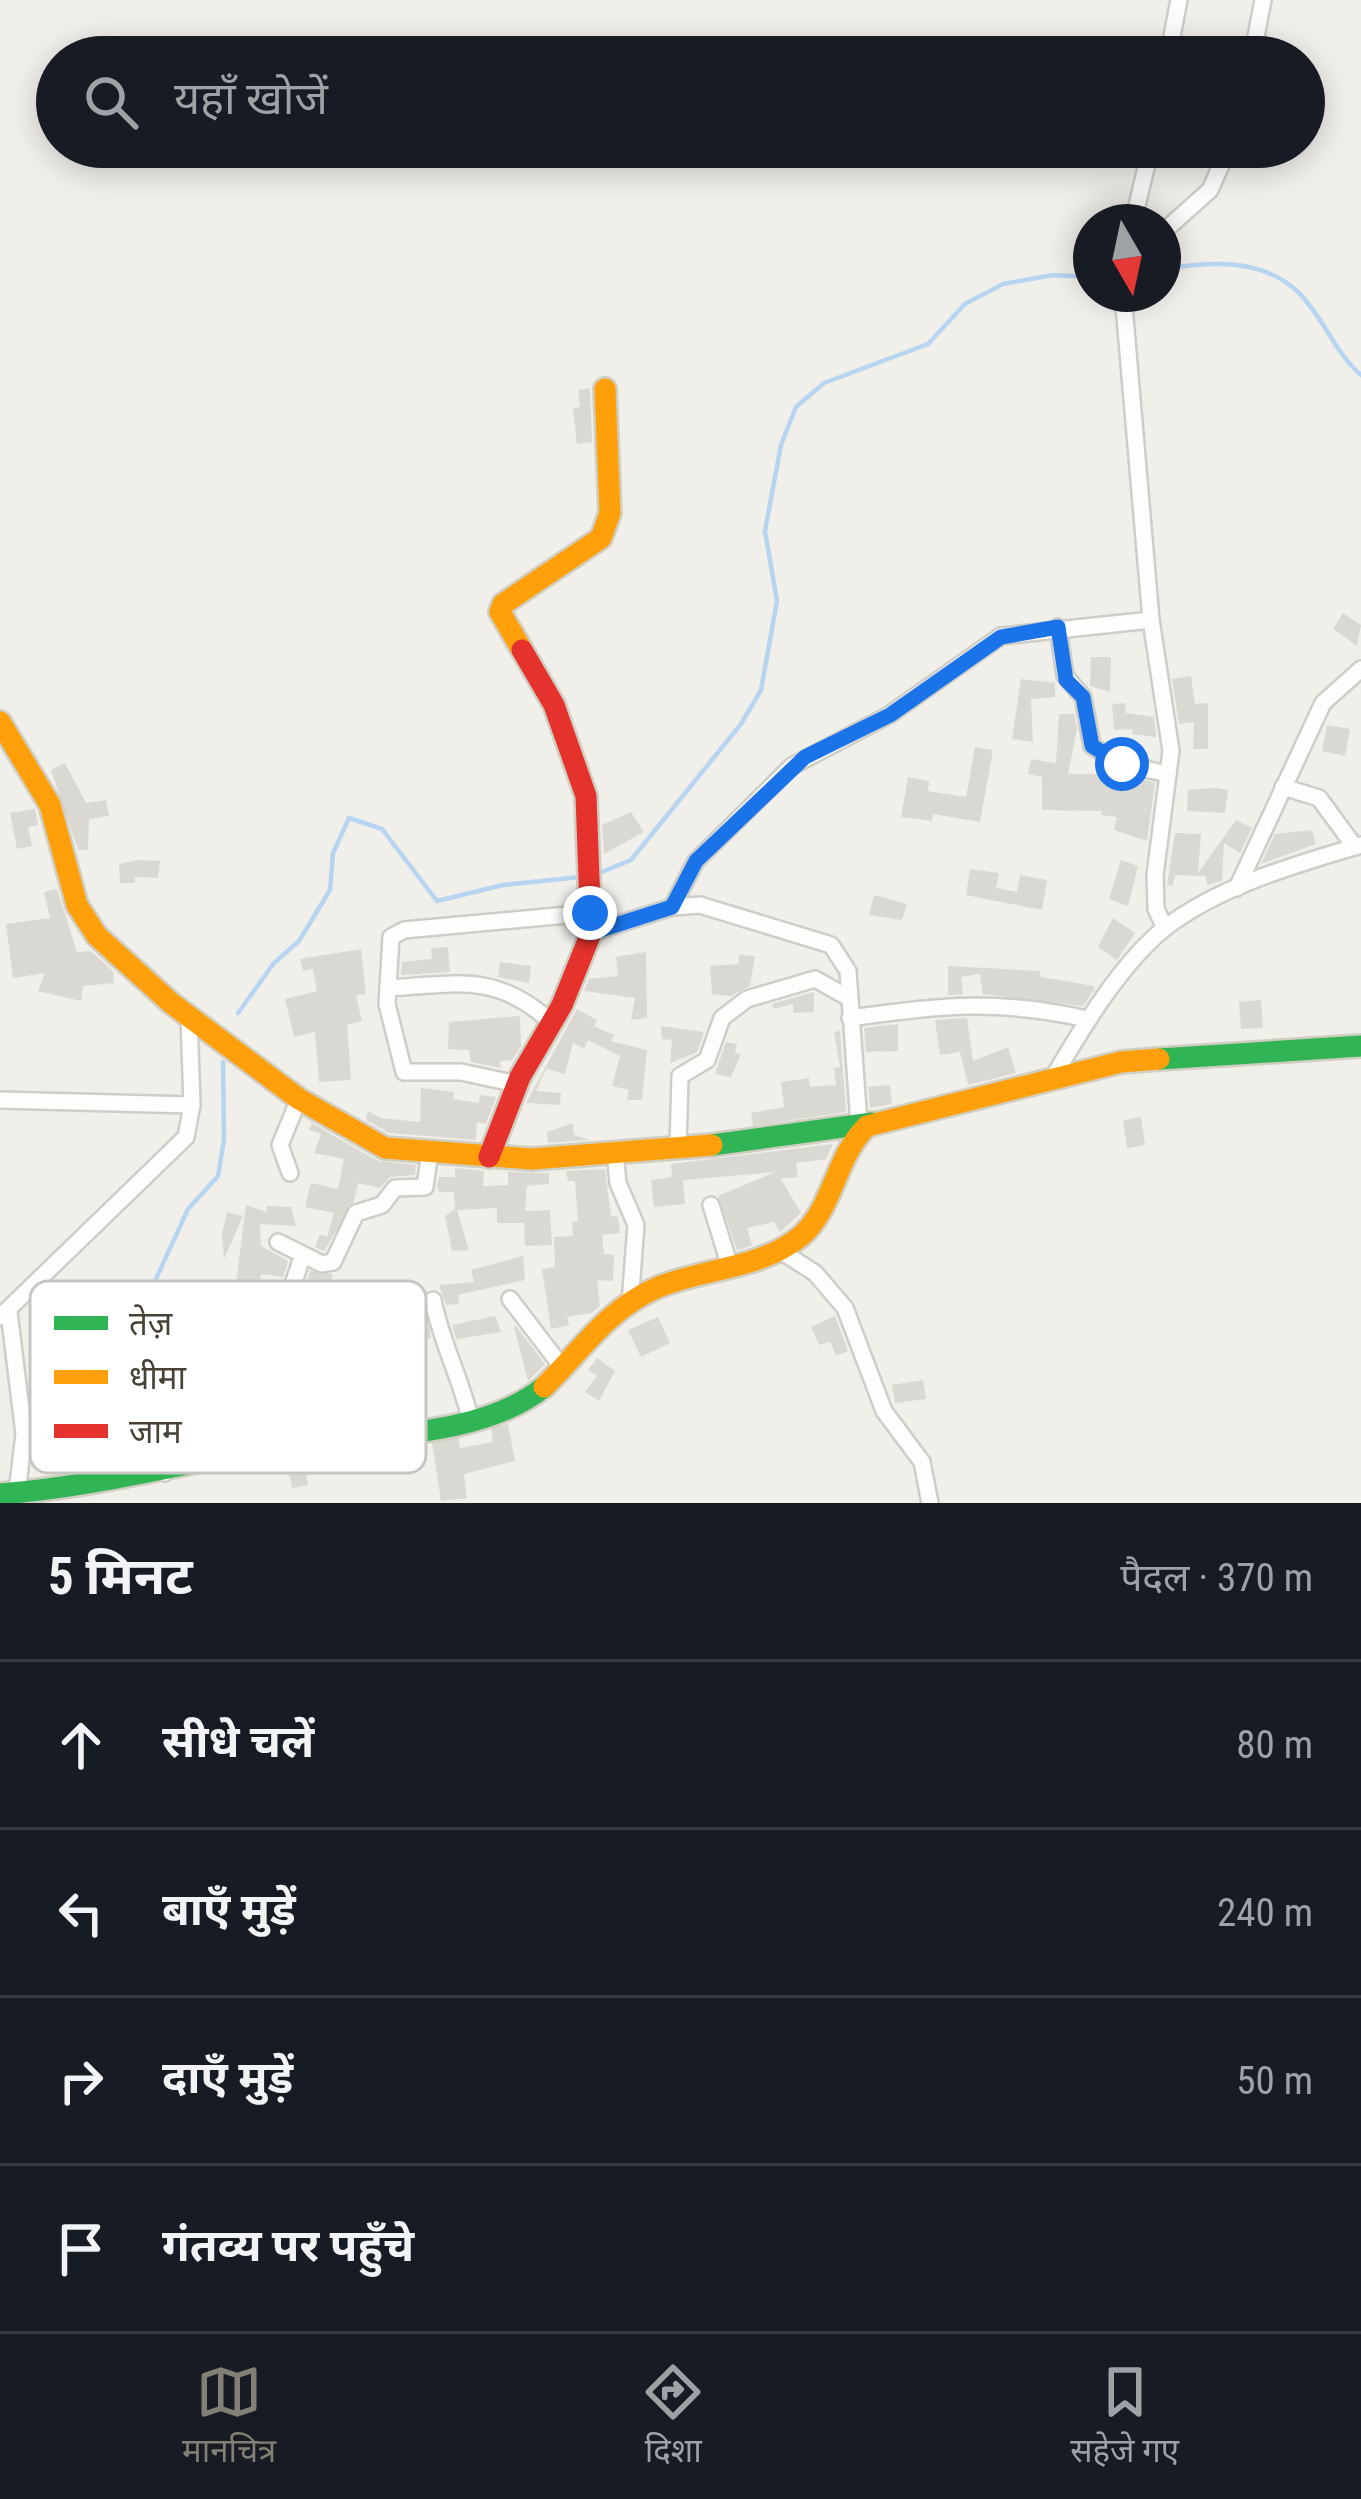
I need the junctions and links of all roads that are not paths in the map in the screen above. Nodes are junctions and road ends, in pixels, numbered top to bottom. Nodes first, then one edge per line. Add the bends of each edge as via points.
1 (1178, 0) edge
2 (1262, 0) edge
3 (1172, 36) edge
4 (1256, 36) edge
5 (1145, 168) edge
6 (1220, 168) edge
7 (1137, 204) edge
8 (1181, 216) edge
9 (1125, 312) edge
10 (604, 389) dead end
11 (1151, 620) junction
12 (1058, 627) junction
13 (1361, 669) edge
14 (0, 722) edge
15 (1168, 774) junction
16 (1283, 787) junction
17 (1358, 846) edge
18 (1238, 888) junction
19 (672, 907) junction
20 (590, 915) junction
21 (1165, 928) junction
22 (388, 988) junction
23 (849, 998) junction
24 (189, 1017) junction
25 (850, 1018) junction
26 (1088, 1019) junction
27 (552, 1023) junction
28 (1361, 1046) edge
29 (1054, 1076) junction
30 (517, 1084) junction
31 (299, 1099) junction
32 (0, 1100) edge
33 (192, 1105) junction
34 (884, 1121) junction
35 (859, 1124) junction
36 (678, 1148) junction
37 (430, 1151) junction
38 (615, 1152) junction
39 (489, 1157) junction
40 (290, 1173) dead end
41 (711, 1205) dead end
42 (278, 1242) dead end
43 (779, 1250) junction
44 (303, 1255) junction
45 (730, 1267) junction
46 (39, 1281) edge
47 (294, 1281) edge
48 (30, 1289) edge
49 (510, 1299) dead end
50 (433, 1300) dead end
51 (630, 1304) junction
52 (4, 1314) edge
53 (562, 1367) junction
54 (470, 1418) junction
55 (426, 1425) edge
56 (160, 1473) edge
57 (8, 1493) edge
58 (930, 1503) edge

1 - 3 street
2 - 4 street
5 - 7 street
6 - 8 street via 1210,190
9 - 11 street
10 - 20 street via 610,513 601,538 500,611 554,706 586,796
11 - 12 street
11 - 15 street
12 - 15 street via 1066,680 1083,697 1092,746 1122,764
12 - 19 street via 1001,637 890,715 805,757 696,861
13 - 16 street via 1323,703
14 - 24 street via 50,805 85,921
15 - 21 street via 1155,875
16 - 17 street via 1319,798
16 - 18 street
17 - 18 street
18 - 21 street
19 - 20 street
19 - 23 street via 700,905 831,945 845,962
20 - 22 street via 396,931
20 - 27 street
21 - 26 street
22 - 27 street via 490,984
22 - 30 street via 404,1072 461,1072
23 - 25 street
23 - 36 street via 815,979 797,980 730,1009 704,1065 680,1076
24 - 31 street
24 - 33 street
25 - 26 street via 1019,1004
25 - 35 street
26 - 29 street
27 - 30 street
28 - 29 street via 1121,1062
29 - 34 street
30 - 39 street
31 - 37 street via 385,1148
31 - 40 street via 280,1145
32 - 33 street
33 - 46 street via 178,1149
34 - 35 street
34 - 43 street via 855,1136 827,1203
35 - 36 street
36 - 38 street
37 - 39 street
37 - 44 street via 425,1186 392,1189 382,1205 356,1213 333,1262
38 - 39 street
38 - 51 street via 617,1183 636,1225
41 - 45 street
42 - 44 street
43 - 45 street
43 - 58 street via 845,1308 884,1411 922,1462
44 - 47 street
45 - 51 street via 674,1280
48 - 52 street
49 - 53 street
50 - 54 street
51 - 53 street
52 - 57 street via 24,1434
53 - 54 street via 526,1400
54 - 55 street
56 - 57 street

